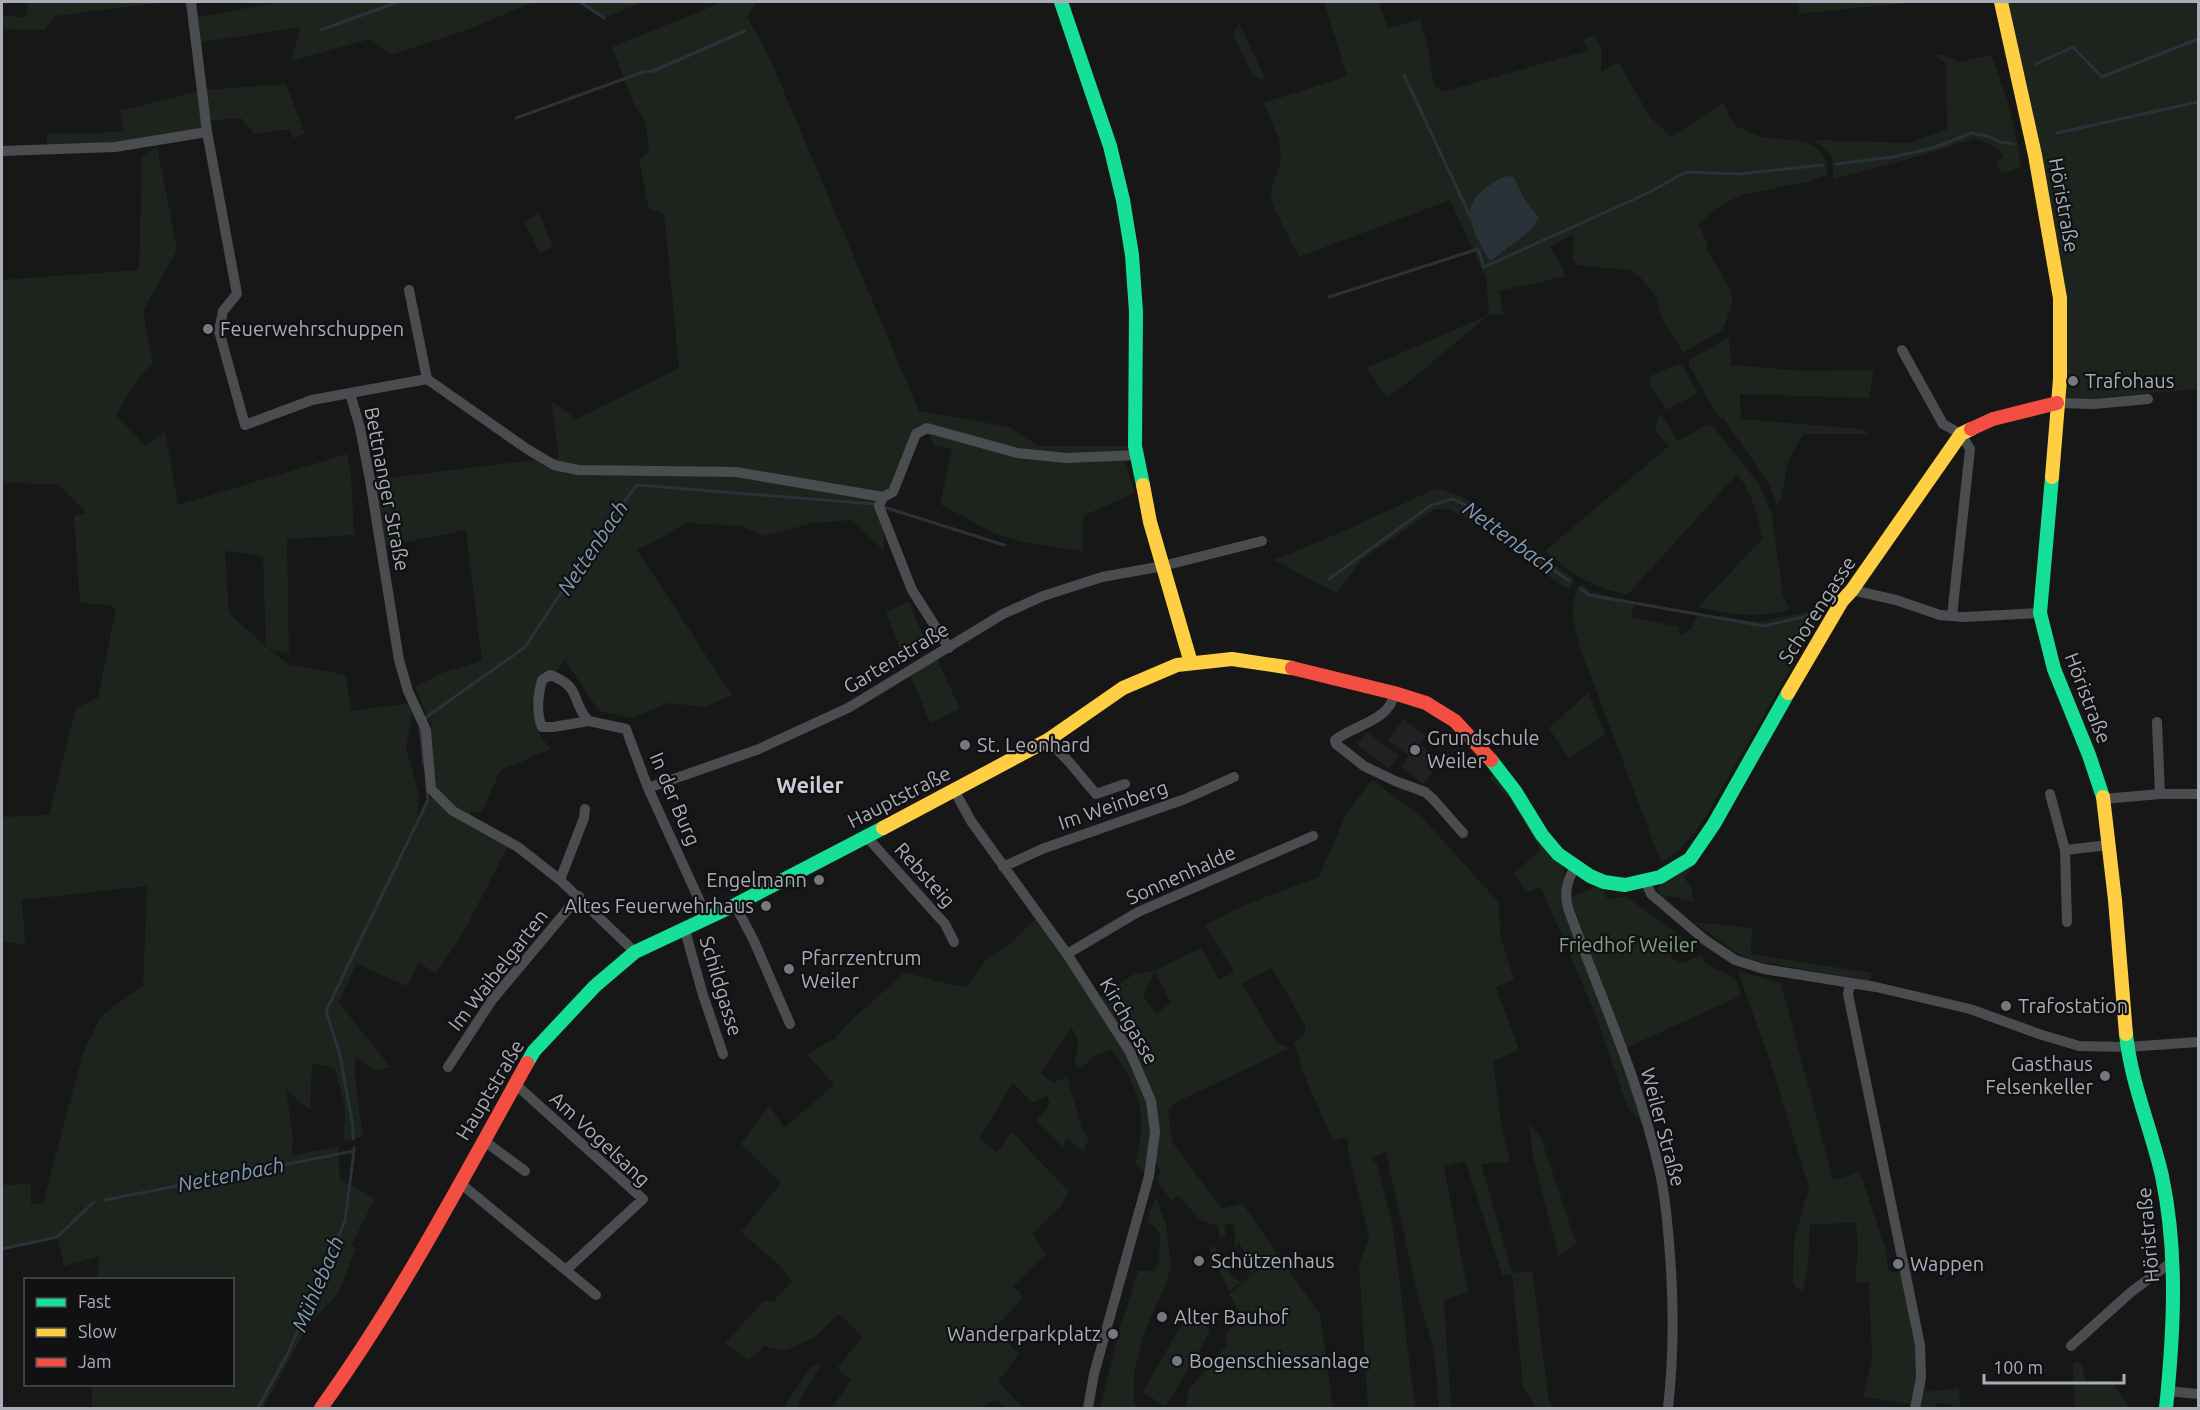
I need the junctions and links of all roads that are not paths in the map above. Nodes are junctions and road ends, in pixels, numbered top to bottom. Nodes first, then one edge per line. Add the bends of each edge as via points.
1 (191, 2) edge
2 (1061, 2) edge
3 (2001, 2) edge
4 (207, 132) junction
5 (2, 151) edge
6 (410, 291) dead end
7 (1902, 350) dead end
8 (428, 380) junction
9 (350, 393) junction
10 (2148, 399) dead end
11 (2057, 403) junction
12 (1960, 434) junction
13 (1138, 455) junction
14 (883, 497) junction
15 (1262, 541) dead end
16 (1163, 566) junction
17 (1852, 590) junction
18 (2040, 613) junction
19 (1952, 616) junction
20 (949, 648) junction
21 (1191, 663) junction
22 (1394, 693) junction
23 (589, 721) junction
24 (2157, 722) dead end
25 (1048, 740) junction
26 (1234, 777) dead end
27 (1125, 784) dead end
28 (648, 788) junction
29 (954, 790) junction
30 (2050, 794) dead end
31 (2160, 794) junction
32 (2199, 794) edge
33 (2103, 799) junction
34 (585, 810) dead end
35 (1463, 833) dead end
36 (865, 835) junction
37 (1313, 836) dead end
38 (2109, 845) junction
39 (2064, 850) junction
40 (1004, 867) junction
41 (1575, 867) junction
42 (560, 880) junction
43 (1646, 882) junction
44 (579, 896) junction
45 (735, 905) junction
46 (707, 917) junction
47 (2067, 922) dead end
48 (684, 927) junction
49 (954, 942) dead end
50 (635, 952) junction
51 (1067, 954) junction
52 (1850, 983) junction
53 (790, 1024) dead end
54 (2199, 1042) edge
55 (2127, 1047) junction
56 (723, 1054) dead end
57 (448, 1067) dead end
58 (514, 1083) junction
59 (483, 1140) junction
60 (525, 1171) dead end
61 (460, 1183) junction
62 (2173, 1261) junction
63 (566, 1270) junction
64 (596, 1295) dead end
65 (2071, 1346) dead end
66 (2168, 1391) junction
67 (2199, 1394) edge
68 (321, 1408) edge
69 (1088, 1408) edge
70 (1668, 1408) edge
71 (1915, 1408) edge
72 (2166, 1408) edge

1 - 4 street
2 - 13 street via 1110,146 1123,200 1136,312
3 - 11 street, Höristraße via 2036,154 2055,261 2061,341
4 - 5 street via 115,147
4 - 9 street, Bettnanger Straße via 237,294 223,311 219,331 245,425 312,400
6 - 8 street
7 - 12 street via 1943,424
8 - 9 street
8 - 14 street via 554,465 578,470 736,472
9 - 42 street, Bettnanger Straße via 370,480 399,660 426,730 430,789 453,811 518,847
10 - 11 street
11 - 12 street via 1993,419
11 - 18 street, Höristraße
12 - 17 street, Schorengasse
12 - 19 street via 1970,450
13 - 14 street via 1066,458 1017,453 927,428 916,434 893,492
13 - 16 street via 1150,522
14 - 20 street via 879,506 912,590
15 - 16 street, Gartenstraße
16 - 20 street, Gartenstraße via 1102,577 1043,596 1003,614
16 - 21 street
17 - 19 street
17 - 43 street, Schorengasse via 1690,859
18 - 19 street
18 - 33 street, Höristraße via 2060,686
20 - 28 street, Gartenstraße via 801,731
21 - 22 street, Hauptstraße via 1232,659 1302,670
21 - 25 street, Hauptstraße via 1171,667 1124,688
22 - 35 street via 1388,708 1371,722 1341,735 1336,744 1365,766 1425,792
22 - 41 street, Hauptstraße via 1426,703 1455,721 1509,783 1558,854
23 - 23 street, In der Burg via 582,714 573,688 550,675 542,680 537,717 542,727
23 - 28 street, In der Burg via 626,729
24 - 31 street
25 - 27 street via 1096,794
25 - 29 street, Hauptstraße
26 - 40 street, Im Weinberg
28 - 46 street, In der Burg
29 - 36 street, Hauptstraße
29 - 40 street, Kirchgasse
30 - 39 street
31 - 32 street
31 - 33 street
33 - 38 street, Höristraße
34 - 42 street
36 - 45 street, Hauptstraße
36 - 49 street, Rebsteig via 945,924
37 - 51 street, Sonnenhalde via 1138,912
38 - 39 street
38 - 55 street, Höristraße
39 - 47 street
40 - 51 street, Kirchgasse
41 - 43 street, Hauptstraße via 1604,882
41 - 70 street, Weiler Straße via 1565,895 1568,908 1623,1049 1660,1174 1674,1314
42 - 44 street, Bettnanger Straße
43 - 52 street via 1651,894 1666,908 1735,960 1764,969
44 - 50 street, Bettnanger Straße
44 - 57 street, Im Waibelgarten via 492,1000
45 - 46 street, Hauptstraße
45 - 53 street
46 - 48 street, Hauptstraße
48 - 50 street, Hauptstraße
48 - 56 street, Schildgasse
50 - 58 street, Hauptstraße via 562,1020 534,1051
51 - 69 street, Kirchgasse via 1130,1052 1151,1101 1155,1132 1149,1176
52 - 55 street via 1970,1009 2079,1046
52 - 71 street via 1848,994 1920,1345 1921,1378
54 - 55 street
55 - 62 street, Höristraße via 2141,1111 2161,1172
58 - 59 street, Hauptstraße
58 - 63 street, Am Vogelsang via 643,1199
59 - 60 street
59 - 61 street, Hauptstraße
61 - 63 street
61 - 68 street, Hauptstraße via 357,1358
62 - 65 street via 2131,1292
62 - 66 street, Höristraße
63 - 64 street
66 - 67 street
66 - 72 street, Höristraße

